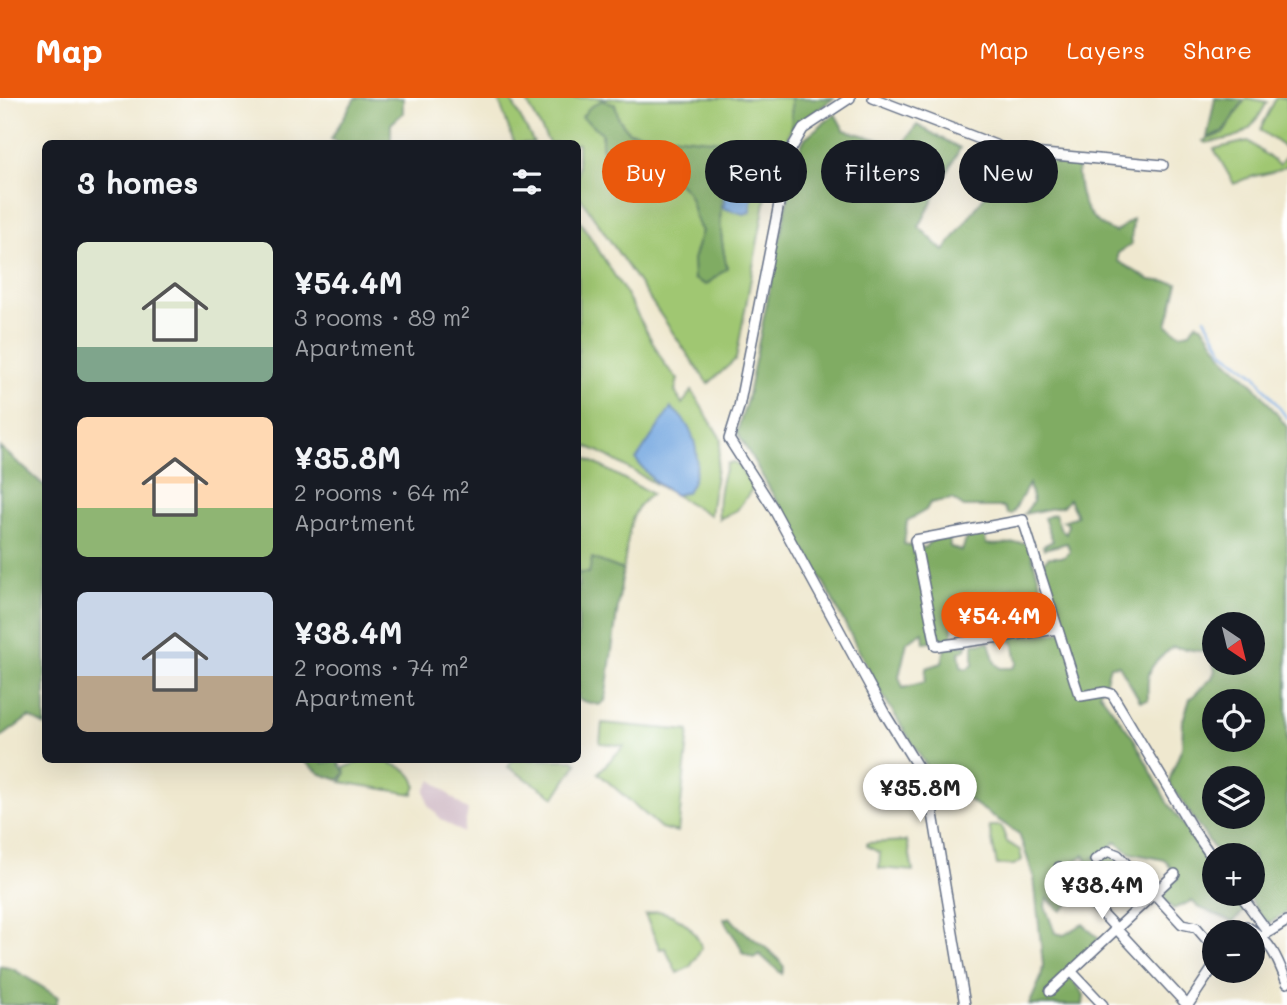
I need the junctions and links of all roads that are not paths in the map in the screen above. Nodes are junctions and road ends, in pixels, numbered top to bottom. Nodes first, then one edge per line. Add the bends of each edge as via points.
1 (850, 98) edge
2 (873, 98) edge
3 (1163, 165) dead end
4 (1058, 629) junction
5 (1203, 843) edge
6 (1095, 860) dead end
7 (1059, 867) dead end
8 (1175, 874) dead end
9 (1154, 893) junction
10 (1249, 906) edge
11 (1255, 915) junction
12 (1251, 920) edge
13 (1258, 920) edge
14 (1287, 920) edge
15 (1115, 930) junction
16 (1202, 934) edge
17 (1265, 934) joint
18 (1071, 971) junction
19 (1203, 983) edge
20 (1287, 983) edge
21 (1050, 991) dead end
22 (965, 1005) edge
23 (1103, 1005) edge
24 (1187, 1005) edge

1 - 22 street via 803,129 789,153 729,439 928,784
2 - 3 street via 1011,152
4 - 4 street via 1023,520 915,540 936,646
4 - 5 street via 1078,692 1081,696 1112,694
6 - 9 street via 1112,851
7 - 15 street
8 - 9 street
9 - 15 street
9 - 16 street via 1182,924 1196,927
10 - 11 street
11 - 12 street
11 - 13 street
14 - 17 street
15 - 18 street
15 - 24 street
17 - 20 street
18 - 21 street
18 - 23 street
19 - 24 street

